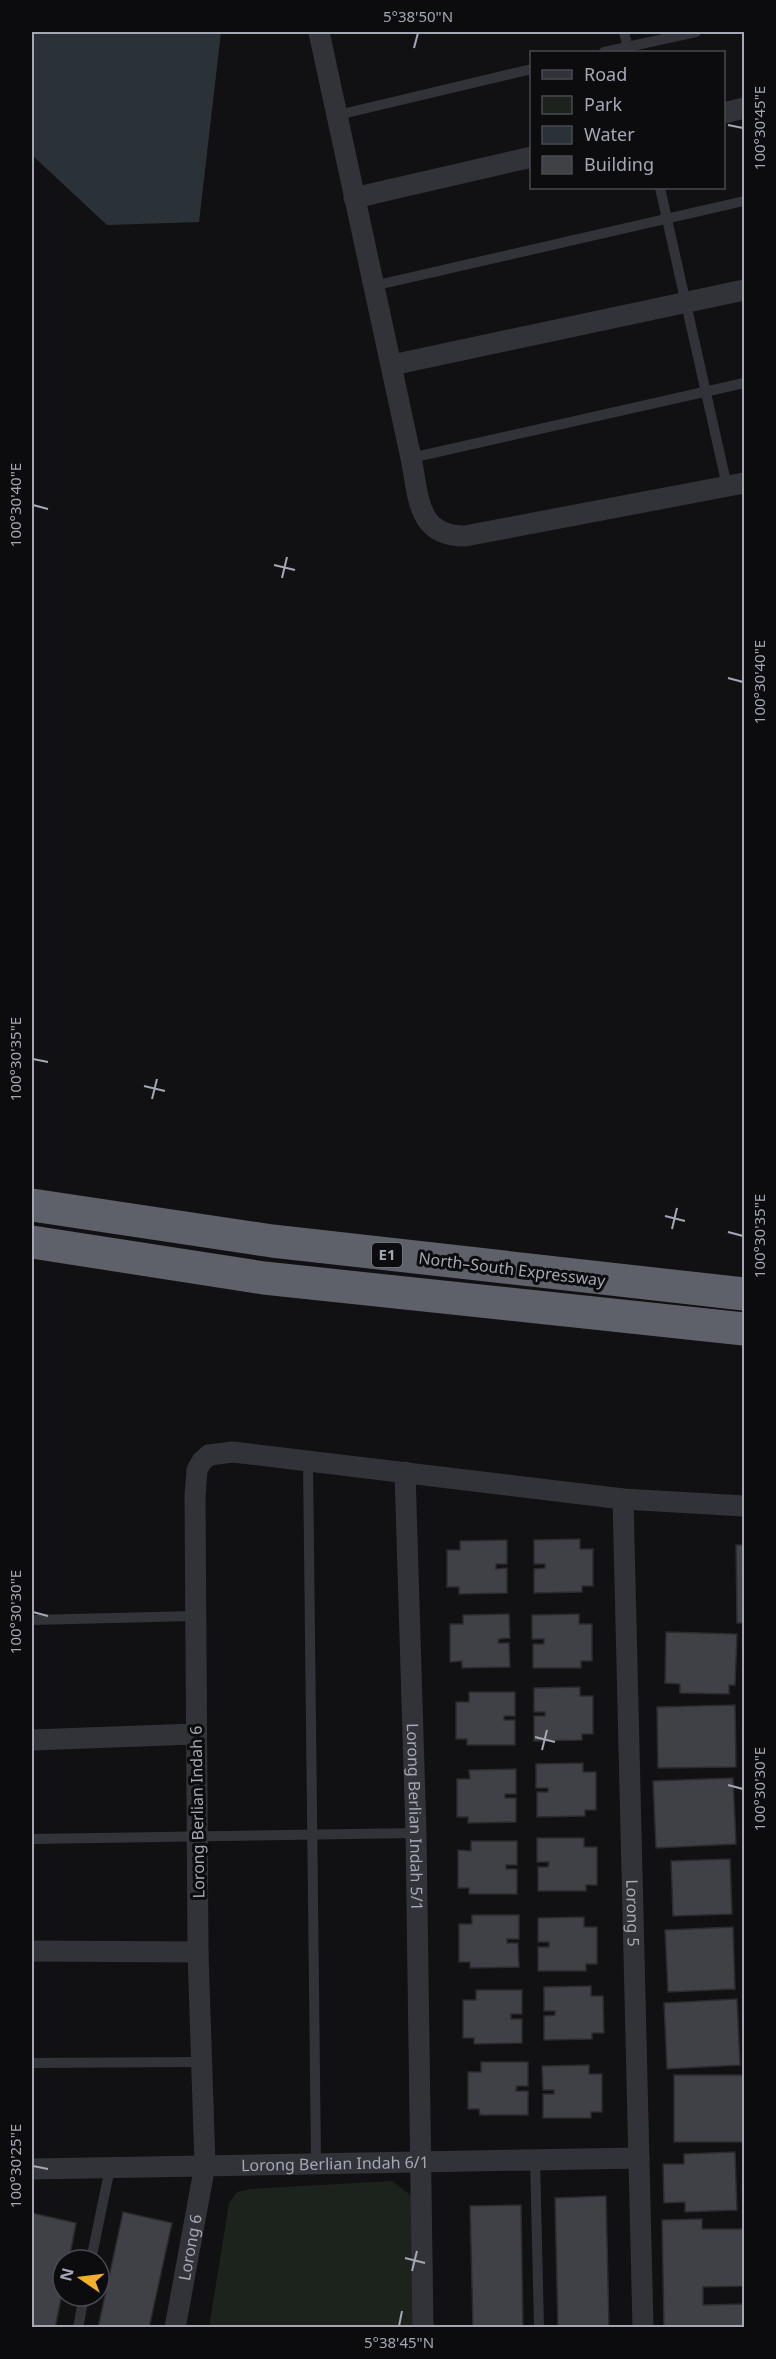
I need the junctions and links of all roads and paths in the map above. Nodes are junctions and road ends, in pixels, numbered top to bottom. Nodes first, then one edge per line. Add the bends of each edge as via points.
1 (319, 32) edge
2 (624, 32) edge
3 (696, 32) edge
4 (628, 50) edge
5 (530, 69) edge
6 (744, 108) edge
7 (725, 113) edge
8 (338, 115) junction
9 (530, 157) edge
10 (660, 189) edge
11 (354, 198) junction
12 (744, 201) edge
13 (667, 219) junction
14 (373, 286) junction
15 (744, 290) edge
16 (686, 302) junction
17 (392, 365) junction
18 (744, 383) edge
19 (706, 391) junction
20 (411, 458) junction
21 (736, 485) edge
22 (32, 1205) edge
23 (32, 1242) edge
24 (744, 1294) edge
25 (744, 1329) edge
26 (308, 1460) junction
27 (405, 1472) junction
28 (623, 1499) junction
29 (744, 1506) edge
30 (194, 1616) junction
31 (32, 1620) edge
32 (195, 1734) junction
33 (32, 1740) edge
34 (311, 1833) junction
35 (416, 1833) junction
36 (198, 1835) junction
37 (32, 1839) edge
38 (32, 1951) edge
39 (198, 1952) junction
40 (202, 2062) junction
41 (32, 2063) edge
42 (535, 2158) junction
43 (639, 2158) junction
44 (316, 2163) junction
45 (420, 2163) junction
46 (205, 2165) junction
47 (110, 2168) junction
48 (32, 2169) edge
49 (93, 2248) edge
50 (82, 2308) edge
51 (78, 2328) edge
52 (175, 2328) edge
53 (423, 2328) edge
54 (539, 2328) edge
55 (643, 2328) edge

1 - 8 street
2 - 4 lane
3 - 4 lane
5 - 8 lane
6 - 7 street
8 - 11 street
9 - 11 street
10 - 13 lane
11 - 14 street
12 - 13 lane
13 - 14 lane
13 - 16 lane
14 - 17 street
15 - 16 street
16 - 17 street
16 - 19 lane
17 - 20 street
18 - 19 lane
19 - 20 lane
19 - 21 lane
20 - 21 street via 426,519 432,527 450,536
22 - 24 highway, North–South Expressway / E1 via 272,1241
23 - 25 highway, E1 via 295,1282
26 - 27 street
26 - 30 street, Lorong Berlian Indah 6 via 221,1452 202,1461 196,1470
26 - 34 lane
27 - 28 street
27 - 35 street, Lorong Berlian Indah 5/1
28 - 29 street
28 - 43 street, Lorong 5
30 - 31 lane
30 - 32 street, Lorong Berlian Indah 6
32 - 33 street
32 - 36 street, Lorong Berlian Indah 6
34 - 35 lane
34 - 36 lane
34 - 44 lane
35 - 45 street, Lorong Berlian Indah 5/1
36 - 37 lane
36 - 39 street, Lorong Berlian Indah 6
38 - 39 street
39 - 40 street, Lorong Berlian Indah 6
40 - 41 lane
40 - 46 street, Lorong Berlian Indah 6
42 - 43 street, Lorong Berlian Indah 6/1
42 - 45 street, Lorong Berlian Indah 6/1
42 - 54 lane
43 - 55 street, Lorong 5
44 - 45 street, Lorong Berlian Indah 6/1
44 - 46 street, Lorong Berlian Indah 6/1
45 - 53 street, Lorong Berlian Indah 5/1
46 - 47 street, Lorong Berlian Indah 6/1
46 - 52 street, Lorong 6
47 - 48 street, Lorong Berlian Indah 6/1
47 - 49 lane
50 - 51 lane

